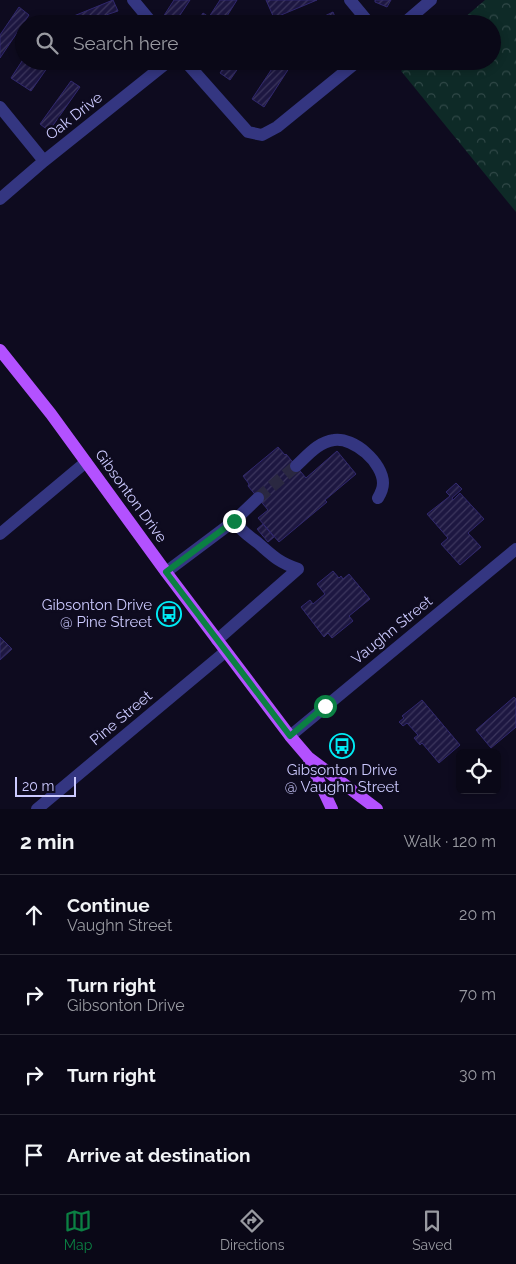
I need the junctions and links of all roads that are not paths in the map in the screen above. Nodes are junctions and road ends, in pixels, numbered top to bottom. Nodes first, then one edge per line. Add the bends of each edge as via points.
1 (133, 0) edge
2 (350, 0) edge
3 (431, 0) edge
4 (146, 15) edge
5 (362, 15) edge
6 (414, 15) edge
7 (158, 70) edge
8 (194, 70) edge
9 (347, 70) edge
10 (0, 107) edge
11 (44, 161) junction
12 (0, 198) edge
13 (0, 350) edge
14 (86, 462) junction
15 (296, 466) tunnel mouth
16 (258, 498) tunnel mouth
17 (378, 498) dead end
18 (234, 521) junction
19 (0, 534) edge
20 (516, 549) edge
21 (166, 572) junction
22 (216, 640) junction
23 (226, 652) junction
24 (290, 736) junction
25 (308, 757) junction
26 (37, 809) edge
27 (332, 809) edge
28 (377, 809) edge

1 - 4 street
2 - 5 street
3 - 6 street
7 - 11 street, Oak Drive
8 - 9 street via 248,132 262,135
10 - 11 street
11 - 12 street, Oak Drive
13 - 14 main road, Gibsonton Drive
14 - 19 street
14 - 21 main road, Gibsonton Drive
15 - 17 street via 321,443 348,440 378,468 383,481
16 - 18 street
18 - 21 street
18 - 22 street via 242,532 276,560 298,570
20 - 24 street, Vaughn Street
21 - 22 main road, Gibsonton Drive
22 - 23 main road, Gibsonton Drive
23 - 24 main road, Gibsonton Drive
23 - 26 street, Pine Street
24 - 25 main road, Gibsonton Drive
25 - 27 main road, Gibsonton Drive
25 - 28 main road, Gibsonton Drive

